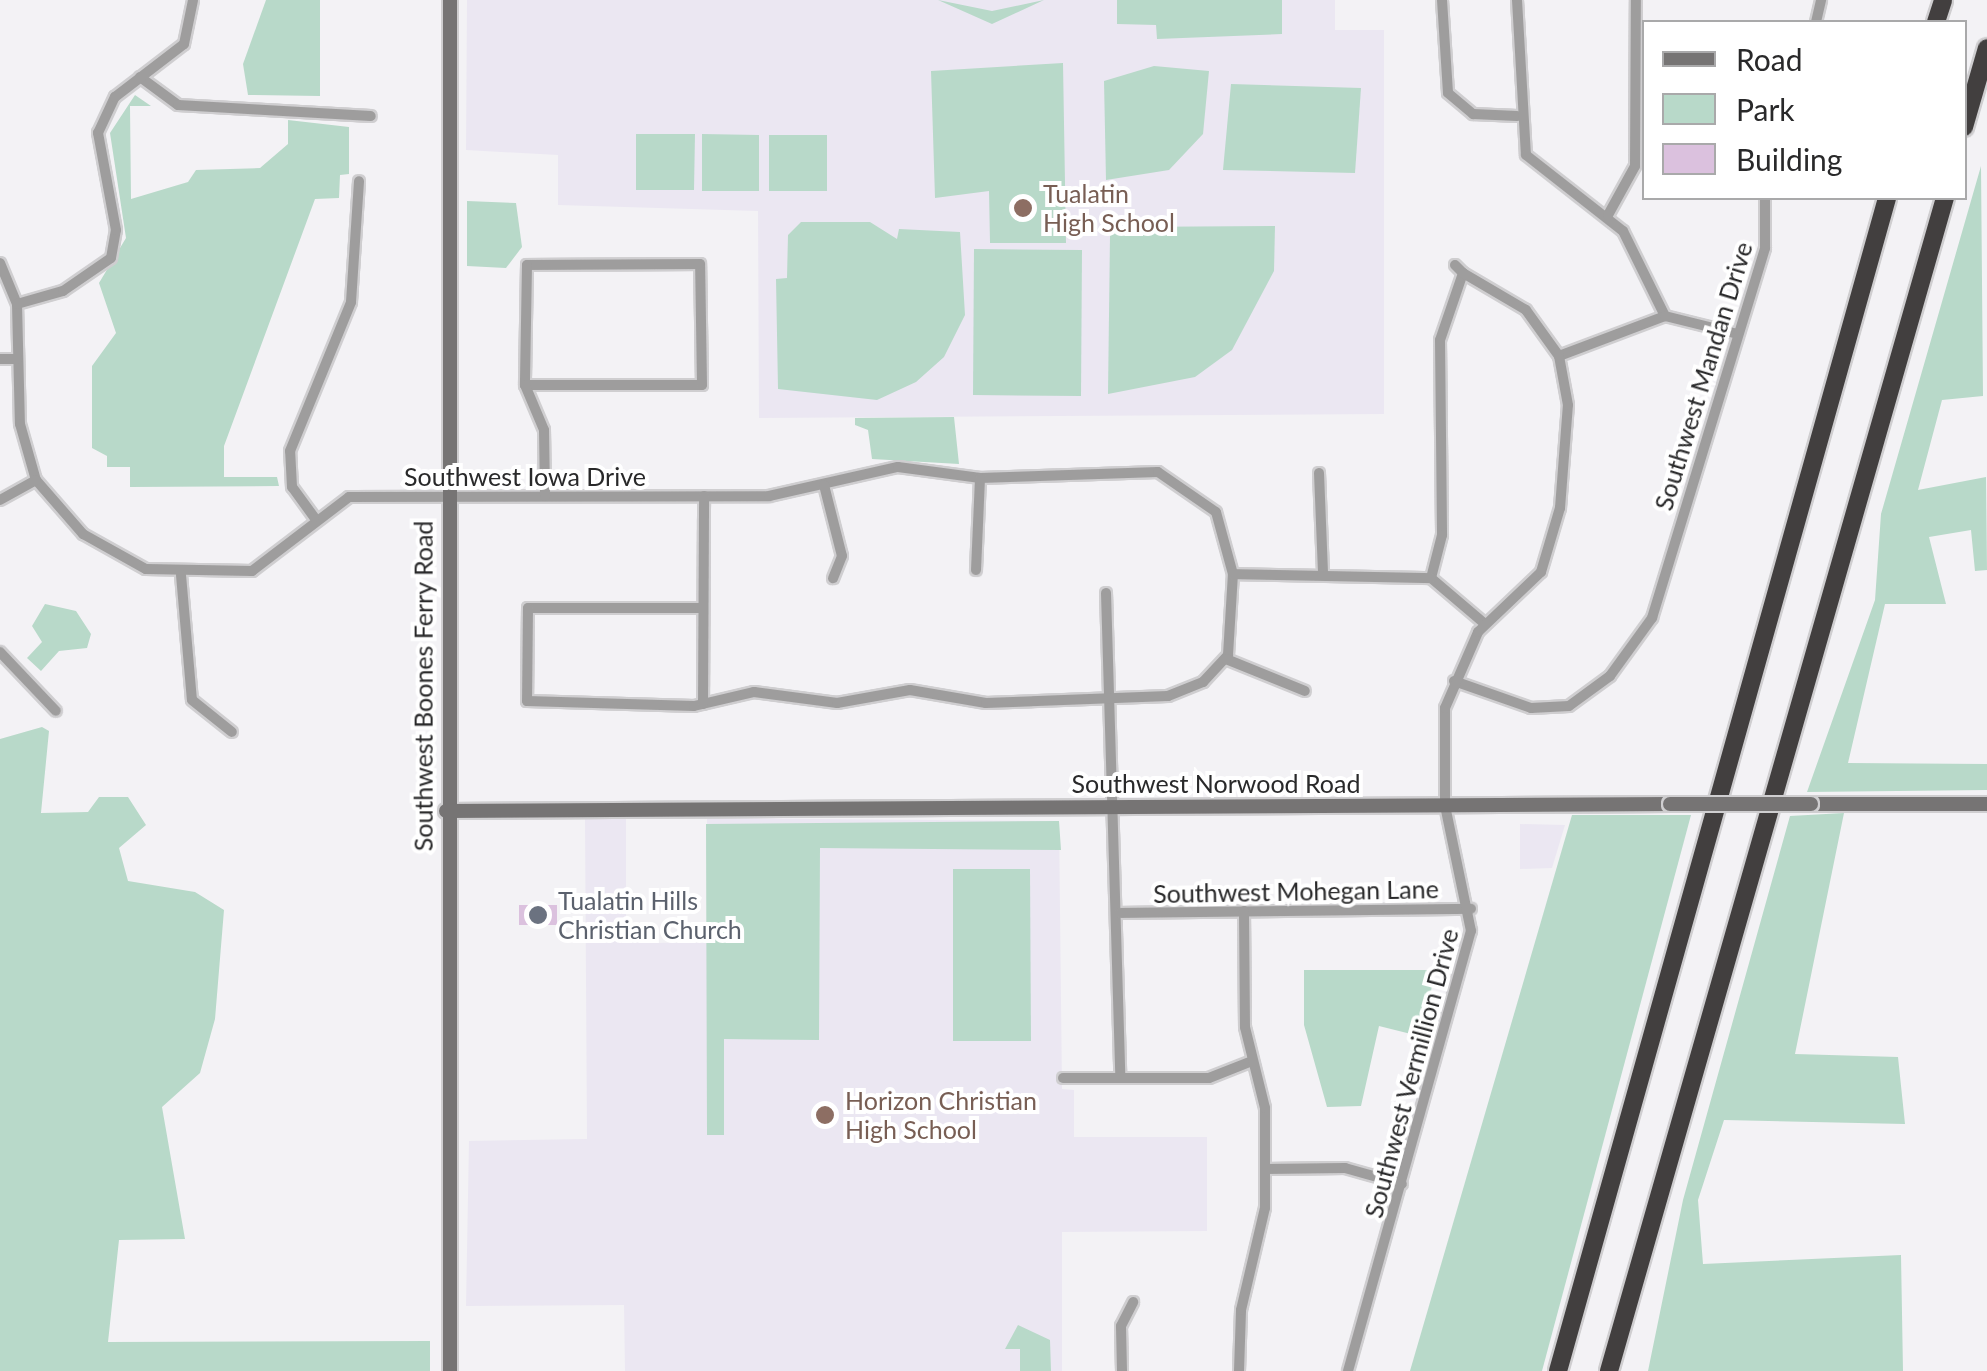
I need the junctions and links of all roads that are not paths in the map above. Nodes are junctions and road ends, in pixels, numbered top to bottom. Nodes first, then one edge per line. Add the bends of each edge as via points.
1 (193, 0) edge
2 (450, 0) edge
3 (1442, 0) edge
4 (1517, 0) edge
5 (1636, 0) edge
6 (1987, 48) edge
7 (140, 77) junction
8 (371, 116) dead end
9 (1517, 116) junction
10 (1967, 117) edge
11 (358, 182) dead end
12 (1764, 200) edge
13 (1885, 200) edge
14 (1943, 200) edge
15 (1608, 215) junction
16 (0, 263) edge
17 (17, 304) junction
18 (1665, 316) junction
19 (1738, 334) junction
20 (1559, 356) junction
21 (18, 358) junction
22 (0, 359) edge
23 (524, 385) junction
24 (1320, 473) dead end
25 (980, 478) junction
26 (36, 480) junction
27 (824, 485) junction
28 (545, 496) junction
29 (704, 496) junction
30 (444, 497) junction
31 (0, 500) edge
32 (314, 517) junction
33 (976, 570) dead end
34 (1234, 574) junction
35 (1324, 574) junction
36 (182, 575) junction
37 (832, 578) dead end
38 (1431, 578) junction
39 (1106, 593) dead end
40 (702, 608) junction
41 (1486, 624) junction
42 (0, 652) edge
43 (1226, 659) junction
44 (1454, 680) junction
45 (1305, 691) dead end
46 (1105, 696) junction
47 (703, 704) junction
48 (56, 711) dead end
49 (232, 732) dead end
50 (1987, 804) edge
51 (1105, 806) junction
52 (1445, 806) junction
53 (446, 811) junction
54 (1472, 909) junction
55 (1244, 911) junction
56 (1121, 913) junction
57 (1252, 1062) junction
58 (1063, 1078) dead end
59 (1120, 1078) junction
60 (1266, 1168) junction
61 (1402, 1184) junction
62 (1132, 1302) dead end
63 (450, 1371) edge
64 (1122, 1371) edge
65 (1239, 1371) edge
66 (1348, 1371) edge
67 (1558, 1371) edge
68 (1609, 1371) edge

1 - 7 street via 184,44
2 - 30 street, Southwest Boones Ferry Road
3 - 9 street via 1448,93 1472,114
4 - 9 street
5 - 15 street via 1635,166
6 - 10 highway
7 - 8 street via 178,104
7 - 17 street via 115,96 98,133 116,230 111,258 64,291
9 - 15 street via 1536,168
11 - 32 street via 351,302 290,451 292,487
12 - 19 street, Southwest Mandan Drive via 1766,248
13 - 67 highway
14 - 68 highway
15 - 18 street via 1637,248
16 - 17 street, Southwest Iowa Drive
17 - 21 street, Southwest Iowa Drive
18 - 19 street
18 - 20 street
19 - 44 street, Southwest Mandan Drive via 1662,596 1610,676 1589,696 1549,710
20 - 38 street, Southwest Vermillion Drive via 1526,310 1458,269 1440,340 1442,535
20 - 41 street, Southwest Vermillion Drive via 1568,405 1552,548 1526,593
21 - 22 street
21 - 26 street, Southwest Iowa Drive via 20,424
23 - 23 street via 527,264 700,264 702,384
23 - 28 street via 544,430
24 - 35 street
25 - 27 street, Southwest Iowa Drive via 898,467
25 - 33 street
25 - 34 street, Southwest Iowa Drive via 1158,472 1216,512
26 - 31 street
26 - 36 street, Southwest Iowa Drive via 112,555
27 - 29 street, Southwest Iowa Drive
27 - 37 street via 842,556
28 - 29 street, Southwest Iowa Drive
28 - 30 street, Southwest Iowa Drive
29 - 40 street
30 - 32 street, Southwest Iowa Drive via 349,497
30 - 53 street, Southwest Boones Ferry Road
32 - 36 street, Southwest Iowa Drive via 252,571
34 - 35 street
34 - 43 street
35 - 38 street
36 - 49 street via 192,700
38 - 41 street
39 - 46 street
40 - 47 street
40 - 47 street via 528,608 530,706
41 - 44 street, Southwest Vermillion Drive
42 - 48 street
43 - 45 street
43 - 46 street via 1187,691
44 - 52 street, Southwest Vermillion Drive
46 - 47 street via 986,702 910,690 837,703 754,692
46 - 51 street
50 - 52 street, Southwest Norwood Road, bridge
51 - 52 street, Southwest Norwood Road
51 - 53 street, Southwest Norwood Road
51 - 56 street
52 - 54 street, Southwest Vermillion Drive
53 - 63 street, Southwest Boones Ferry Road
54 - 55 street, Southwest Mohegan Lane
54 - 61 street, Southwest Vermillion Drive
55 - 56 street, Southwest Mohegan Lane
55 - 57 street
56 - 59 street
57 - 59 street via 1209,1078
57 - 60 street via 1264,1098
58 - 59 street
60 - 61 street via 1345,1168
60 - 65 street
61 - 66 street, Southwest Vermillion Drive
62 - 64 street via 1121,1326

